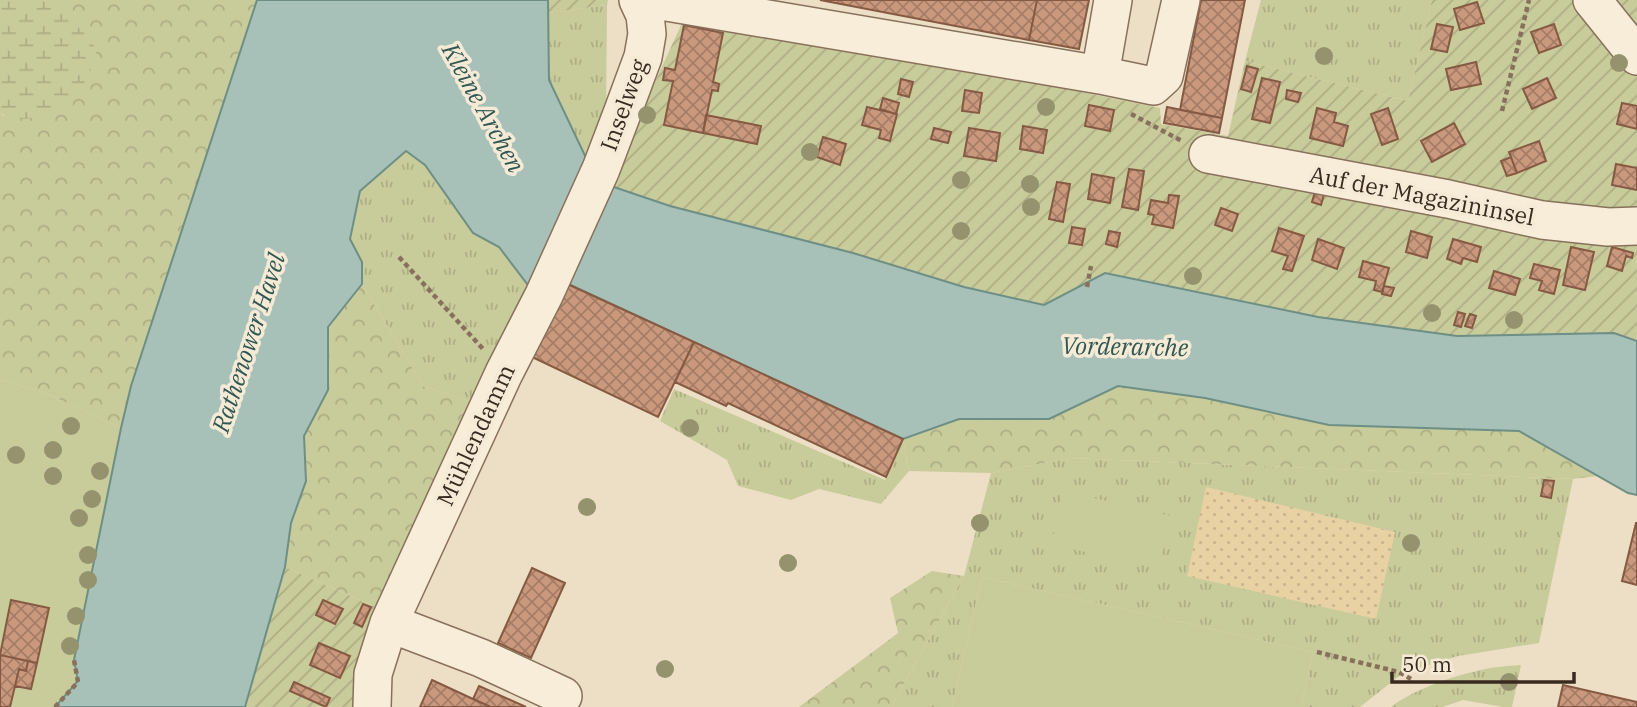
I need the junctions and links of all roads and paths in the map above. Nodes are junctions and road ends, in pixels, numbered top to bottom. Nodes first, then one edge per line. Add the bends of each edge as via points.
1 (638, 0) edge
2 (654, 0) edge
3 (1113, 0) edge
4 (1181, 0) edge
5 (1529, 0) edge
6 (1592, 0) edge
7 (1637, 56) edge
8 (1100, 75) junction
9 (1502, 111) dead end
10 (1208, 154) dead end
11 (601, 169) joint
12 (1637, 226) edge
13 (399, 257) dead end
14 (1091, 265) dead end
15 (1087, 287) dead end
16 (504, 373) junction
17 (389, 623) junction
18 (1317, 652) dead end
19 (74, 660) dead end
20 (1411, 679) dead end
21 (563, 696) dead end
22 (55, 707) edge
23 (372, 707) edge

1 - 11 street, Inselweg via 647,34 643,57
2 - 8 street
3 - 8 street
4 - 8 street via 1164,76 1153,86
5 - 9 path
6 - 7 street
10 - 12 street, Auf der Magazininsel via 1542,220
11 - 16 street, Mühlendamm
13 - 16 path
14 - 15 path
16 - 17 street, Mühlendamm
17 - 21 street
17 - 23 street, Mühlendamm via 373,674
18 - 20 path
19 - 22 path via 78,681

